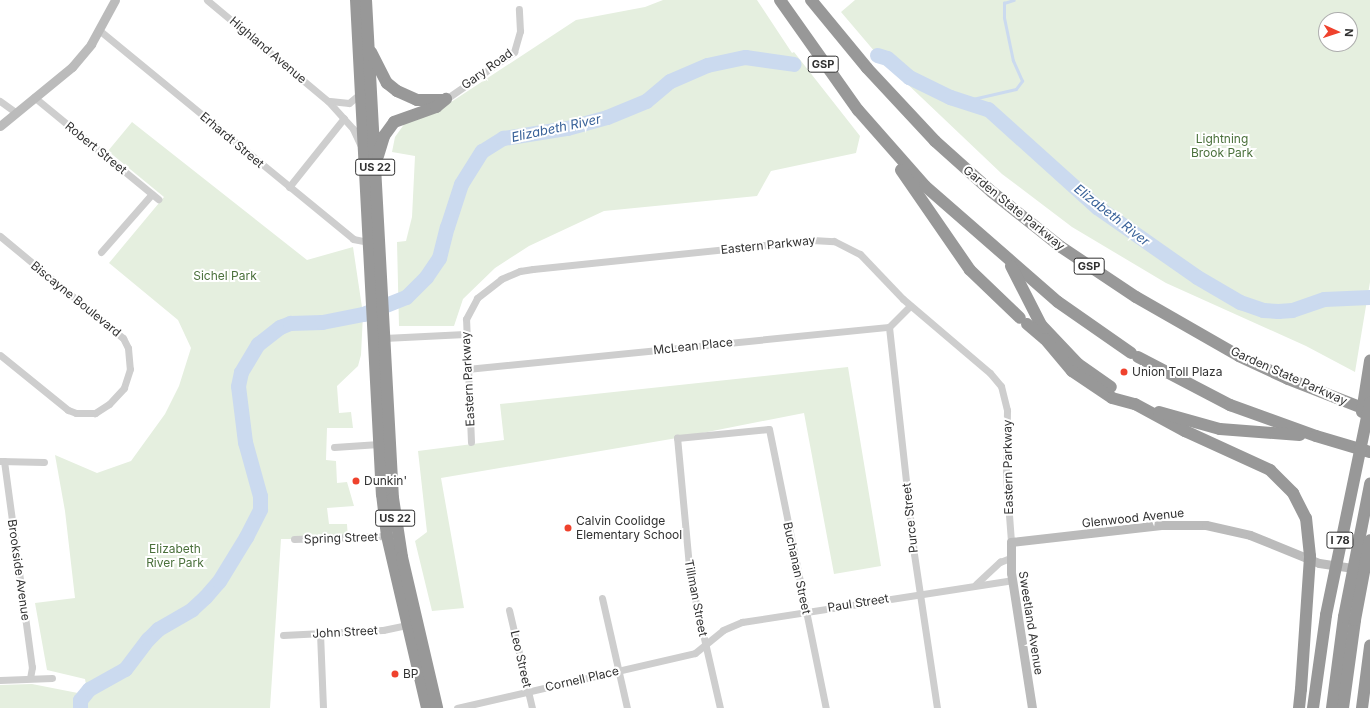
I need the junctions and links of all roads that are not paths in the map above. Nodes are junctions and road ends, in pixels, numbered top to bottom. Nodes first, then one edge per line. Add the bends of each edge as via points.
1 (207, 0) edge
2 (356, 0) edge
3 (366, 0) edge
4 (780, 0) edge
5 (811, 0) edge
6 (112, 1) edge
7 (519, 9) dead end
8 (99, 30) junction
9 (369, 48) junction
10 (361, 93) junction
11 (34, 98) junction
12 (446, 99) junction
13 (0, 101) edge
14 (328, 101) junction
15 (15, 112) junction
16 (344, 118) junction
17 (0, 126) edge
18 (876, 133) junction
19 (364, 156) junction
20 (375, 169) junction
21 (289, 187) junction
22 (152, 194) junction
23 (158, 200) dead end
24 (0, 236) edge
25 (368, 242) junction
26 (100, 252) dead end
27 (1009, 261) junction
28 (376, 288) junction
29 (910, 306) junction
30 (889, 326) junction
31 (378, 327) junction
32 (465, 334) junction
33 (384, 338) junction
34 (0, 355) edge
35 (1370, 361) edge
36 (467, 369) junction
37 (1370, 402) edge
38 (1140, 407) junction
39 (1370, 411) edge
40 (1316, 436) junction
41 (677, 438) joint
42 (471, 442) dead end
43 (379, 444) junction
44 (334, 447) dead end
45 (1370, 452) edge
46 (2, 461) edge
47 (44, 462) dead end
48 (1355, 467) junction
49 (1370, 484) edge
50 (387, 536) junction
51 (294, 539) dead end
52 (1370, 540) edge
53 (1011, 542) junction
54 (1010, 558) junction
55 (1370, 569) edge
56 (1012, 580) junction
57 (972, 585) junction
58 (920, 593) junction
59 (602, 598) dead end
60 (509, 610) dead end
61 (806, 611) junction
62 (1350, 619) junction
63 (407, 625) junction
64 (320, 633) junction
65 (283, 635) dead end
66 (1370, 646) edge
67 (706, 647) junction
68 (618, 670) junction
69 (30, 678) junction
70 (52, 678) dead end
71 (0, 680) edge
72 (528, 692) junction
73 (323, 708) edge
74 (427, 708) edge
75 (437, 708) edge
76 (457, 708) edge
77 (532, 708) edge
78 (627, 708) edge
79 (720, 708) edge
80 (826, 708) edge
81 (937, 708) edge
82 (1032, 708) edge
83 (1299, 708) edge
84 (1314, 708) edge
85 (1332, 708) edge
86 (1343, 708) edge
87 (1362, 708) edge

1 - 14 street, Highland Avenue
2 - 10 highway, US 22
3 - 9 highway, US 22
4 - 18 highway, GSP
5 - 39 highway, Garden State Parkway / GSP via 881,84 935,141 1038,229 1112,282 1239,356 1288,379
6 - 8 street
7 - 12 street, Gary Road via 520,31 514,52
8 - 11 street via 72,67
8 - 21 street, Erhardt Street
9 - 12 highway via 387,82 402,94 417,100
9 - 20 highway, US 22
10 - 14 street via 356,99 345,104
10 - 19 highway, US 22
11 - 15 street
11 - 22 street, Robert Street
12 - 20 highway via 436,107 394,122 382,142
13 - 15 street
14 - 16 street, Highland Avenue
15 - 17 street
16 - 19 street, Highland Avenue via 356,133
16 - 21 street
18 - 27 highway, GSP via 925,186
18 - 38 highway via 970,270 1045,339 1066,366 1112,398
19 - 25 highway, US 22
20 - 28 highway, US 22
21 - 25 street, Erhardt Street via 353,239
22 - 23 street, Robert Street
22 - 26 street
24 - 34 street, Biscayne Boulevard via 124,338 130,368 124,388 110,404 94,413 76,413 68,410
25 - 28 highway, US 22
27 - 38 highway via 1041,325 1078,364
27 - 40 highway, GSP via 1073,314 1134,355 1230,405
28 - 31 highway, US 22
29 - 30 street
29 - 32 street, Eastern Parkway via 856,250 823,239 520,271 501,279 477,298 466,319
29 - 53 street, Eastern Parkway via 990,373 1004,392 1007,410 1006,475
30 - 36 street, McLean Place
30 - 58 street, Purce Street
31 - 33 highway, US 22
31 - 43 highway, US 22
32 - 33 street
32 - 36 street, Eastern Parkway
33 - 75 highway, US 22 via 394,514
35 - 48 highway, bridge
36 - 42 street, Eastern Parkway
37 - 48 highway, I 78, bridge
38 - 40 highway via 1220,429
38 - 83 highway, bridge via 1190,434 1270,470 1293,493 1306,518 1310,556
40 - 45 highway, GSP
41 - 61 street, Buchanan Street via 769,429
41 - 67 street, Tillman Street via 690,577
43 - 44 street
43 - 50 highway, US 22
46 - 47 street
46 - 69 street, Brookside Avenue via 32,667
48 - 84 highway, I 78, bridge via 1326,615
49 - 62 highway, I 78, bridge
50 - 51 street, Spring Street
50 - 63 highway, US 22
52 - 62 highway, I 78, bridge
53 - 54 street, Sweetland Avenue
53 - 55 street, Glenwood Avenue via 1161,525 1206,525 1250,535 1323,565
54 - 56 street, Sweetland Avenue
54 - 57 street, Paul Street via 1000,562
56 - 57 street, Paul Street
56 - 82 street, Sweetland Avenue
57 - 58 street, Paul Street
58 - 61 street, Paul Street
58 - 81 street, Purce Street
59 - 68 street
60 - 72 street, Leo Street
61 - 67 street, Paul Street via 731,625
61 - 80 street, Buchanan Street
62 - 85 highway, I 78
62 - 86 highway, I 78
63 - 64 street, John Street via 389,629
63 - 74 highway, US 22
64 - 65 street, John Street
64 - 73 street
66 - 87 highway
67 - 68 street, Cornell Place via 695,653
67 - 79 street, Tillman Street
68 - 72 street, Cornell Place
68 - 78 street
69 - 70 street
69 - 71 street
72 - 76 street, Cornell Place
72 - 77 street, Leo Street

